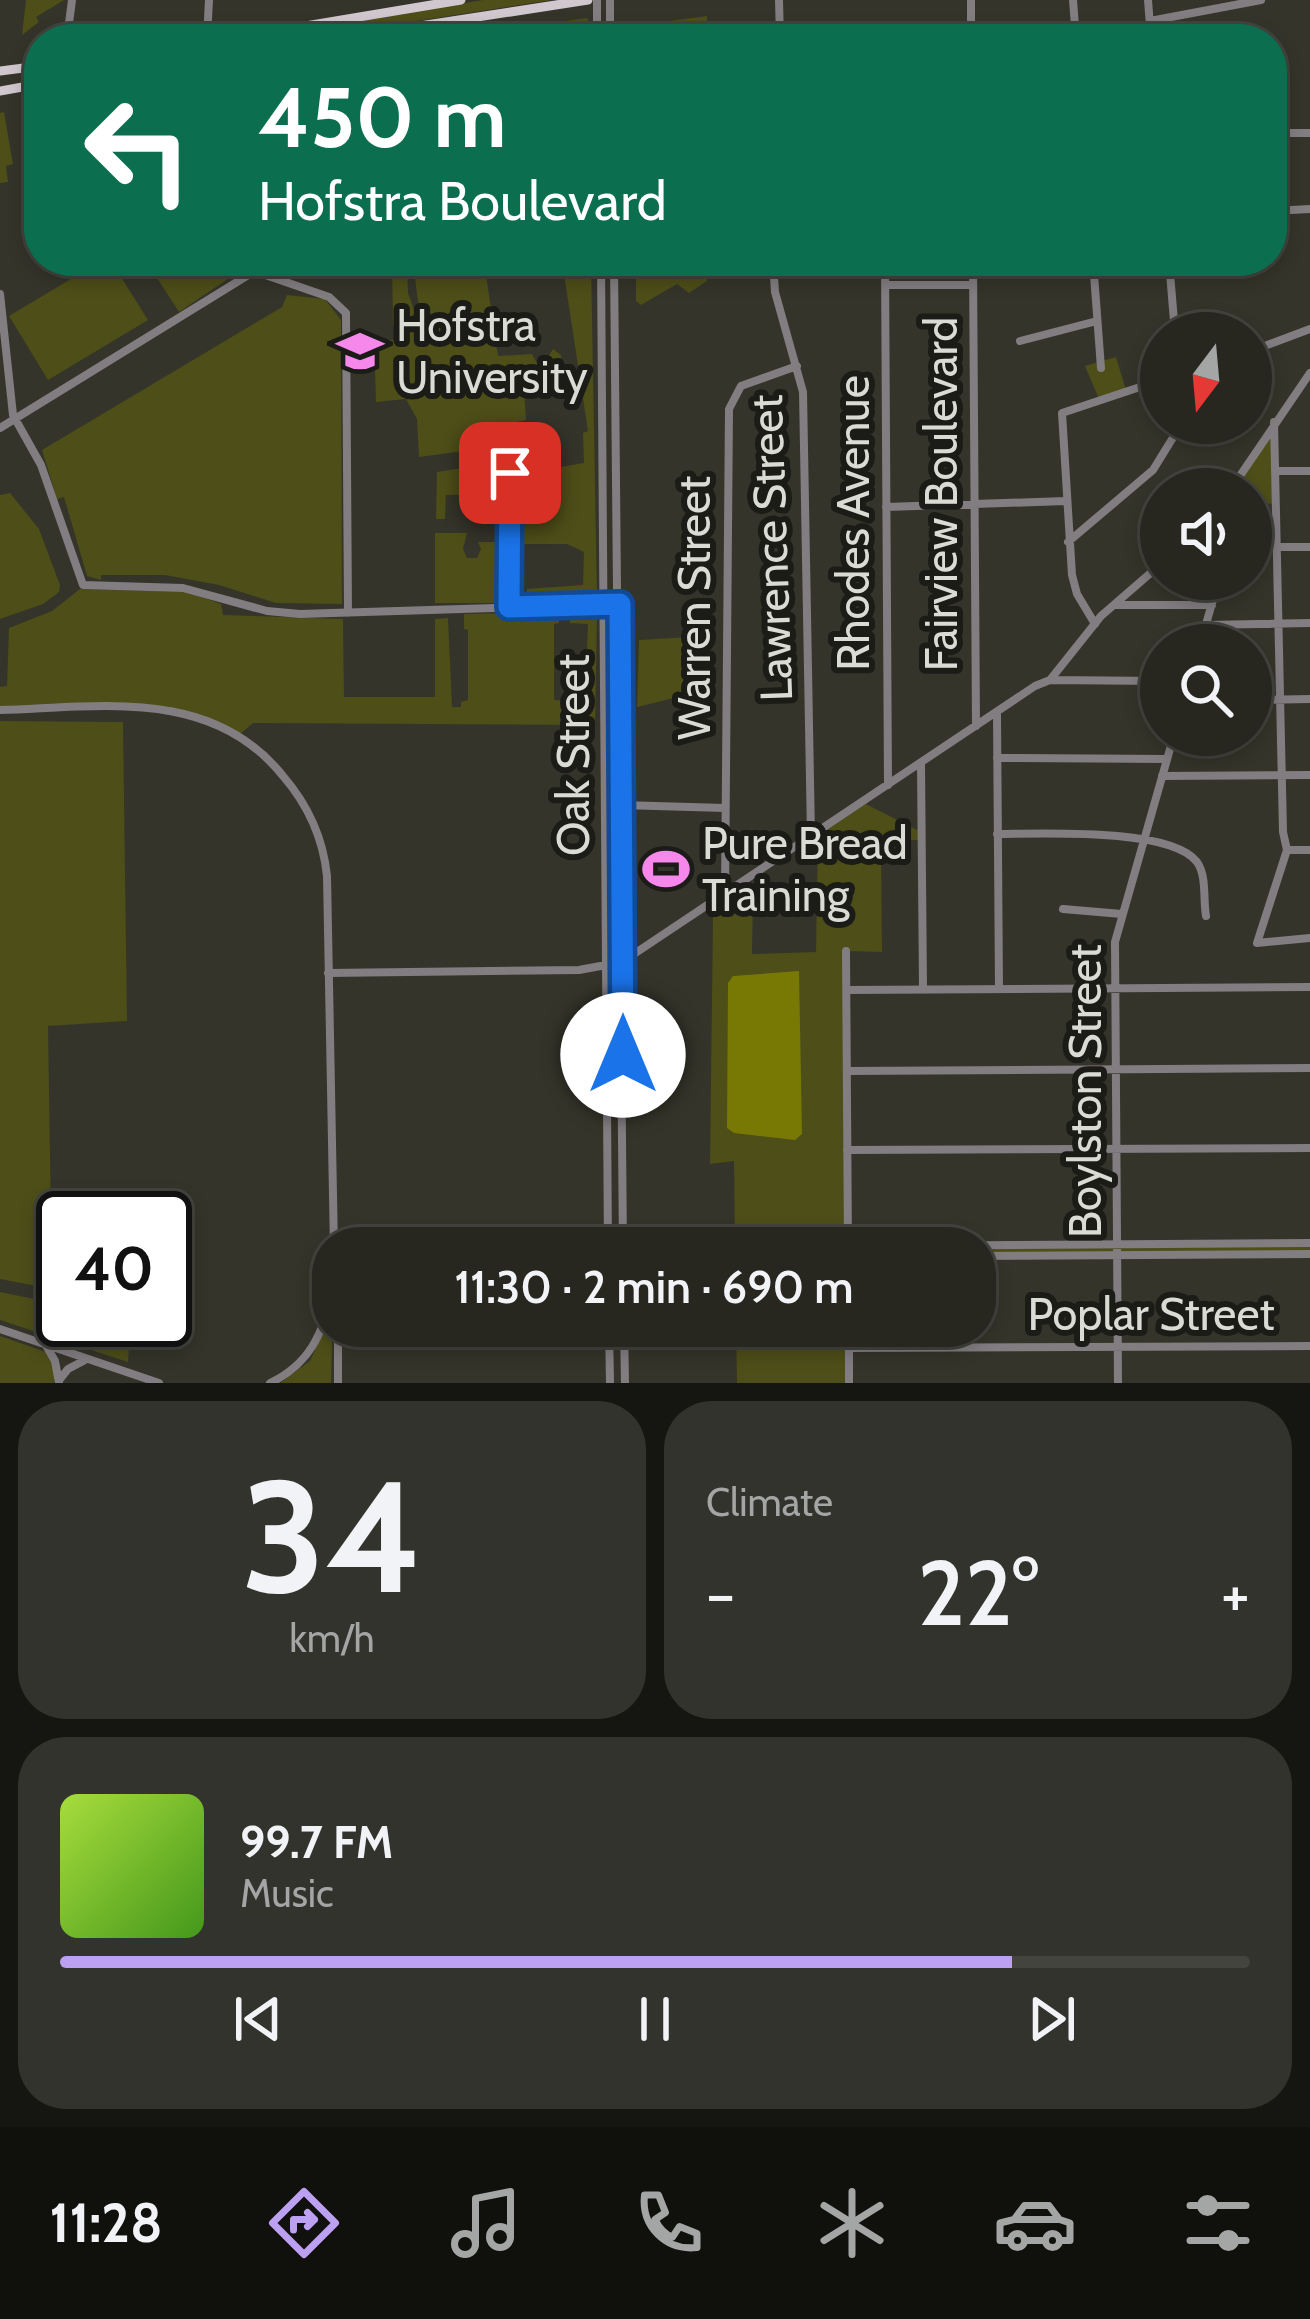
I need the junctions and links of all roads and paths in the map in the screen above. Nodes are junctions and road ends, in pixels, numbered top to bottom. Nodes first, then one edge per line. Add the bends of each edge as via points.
1 (461, 0) edge
2 (593, 0) edge
3 (1148, 0) edge
4 (1261, 0) edge
5 (1150, 21) junction
6 (317, 24) edge
7 (434, 24) edge
8 (1150, 24) edge
9 (247, 276) edge
10 (266, 276) edge
11 (601, 276) edge
12 (614, 276) edge
13 (774, 276) edge
14 (885, 276) edge
15 (973, 276) edge
16 (1094, 276) edge
17 (1170, 276) edge
18 (885, 285) junction
19 (973, 285) junction
20 (0, 294) edge
21 (1173, 312) edge
22 (1097, 321) junction
23 (1310, 332) edge
24 (1020, 341) dead end
25 (1272, 344) edge
26 (797, 366) junction
27 (1101, 368) dead end
28 (1310, 373) edge
29 (602, 374) junction
30 (615, 374) junction
31 (1140, 387) edge
32 (1294, 394) junction
33 (1310, 394) edge
34 (14, 419) junction
35 (1274, 422) junction
36 (0, 428) edge
37 (1169, 444) edge
38 (510, 452) dead end
39 (1244, 468) edge
40 (1310, 471) edge
41 (1275, 472) junction
42 (1066, 501) junction
43 (974, 506) junction
44 (886, 507) junction
45 (1068, 542) junction
46 (1277, 547) junction
47 (1310, 547) edge
48 (1140, 582) edge
49 (1214, 600) edge
50 (605, 604) junction
51 (620, 604) junction
52 (1114, 605) junction
53 (1212, 605) junction
54 (509, 607) junction
55 (348, 613) junction
56 (1095, 623) junction
57 (1310, 623) edge
58 (1207, 624) edge
59 (1272, 624) edge
60 (1278, 624) junction
61 (1050, 680) junction
62 (1140, 681) edge
63 (1310, 699) edge
64 (1272, 700) edge
65 (1280, 700) junction
66 (0, 710) edge
67 (997, 712) junction
68 (976, 726) junction
69 (1168, 756) edge
70 (997, 758) junction
71 (1167, 759) junction
72 (921, 763) junction
73 (1310, 775) edge
74 (1162, 776) junction
75 (1282, 776) junction
76 (888, 785) junction
77 (620, 805) junction
78 (725, 808) junction
79 (998, 834) junction
80 (811, 836) junction
81 (1143, 840) junction
82 (1287, 850) junction
83 (1310, 850) edge
84 (725, 894) junction
85 (1063, 909) dead end
86 (1122, 914) junction
87 (1206, 916) dead end
88 (622, 936) junction
89 (1310, 938) edge
90 (645, 948) junction
91 (846, 951) dead end
92 (622, 962) junction
93 (608, 965) junction
94 (328, 973) junction
95 (1310, 987) edge
96 (1115, 988) junction
97 (999, 989) junction
98 (847, 990) junction
99 (922, 990) junction
100 (1310, 1068) edge
101 (1116, 1070) junction
102 (847, 1071) junction
103 (623, 1107) junction
104 (606, 1108) junction
105 (1310, 1148) edge
106 (1116, 1149) junction
107 (848, 1150) junction
108 (334, 1227) edge
109 (608, 1227) edge
110 (623, 1227) edge
111 (848, 1227) edge
112 (1310, 1244) edge
113 (1242, 1249) junction
114 (996, 1250) edge
115 (1117, 1250) junction
116 (1031, 1251) junction
117 (996, 1254) edge
118 (1310, 1254) edge
119 (0, 1329) edge
120 (36, 1343) edge
121 (1310, 1346) edge
122 (47, 1347) joint
123 (314, 1347) edge
124 (338, 1347) edge
125 (610, 1347) edge
126 (624, 1347) edge
127 (1118, 1347) junction
128 (849, 1348) joint
129 (85, 1360) junction
130 (59, 1382) edge
131 (159, 1383) edge
132 (270, 1383) edge
133 (338, 1383) edge
134 (610, 1383) edge
135 (625, 1383) edge
136 (849, 1383) edge
137 (1118, 1383) edge

1 - 6 main road
2 - 7 main road
3 - 5 street
4 - 5 street
5 - 8 street
9 - 34 street
10 - 55 street via 329,297 346,313
11 - 29 street, Oak Street
12 - 30 street, Oak Street
13 - 26 street, Lawrence Street
14 - 18 street, Rhodes Avenue
15 - 19 street, Fairview Boulevard
16 - 22 street
17 - 21 street
18 - 19 street
18 - 44 street, Rhodes Avenue
19 - 43 street, Fairview Boulevard
20 - 34 street
22 - 24 street
22 - 27 street
23 - 25 street
26 - 78 street, Warren Street via 741,386 729,409
26 - 80 street, Lawrence Street
28 - 32 street
29 - 30 street
29 - 50 street, Oak Street
30 - 51 street, Oak Street
31 - 42 street via 1062,413
32 - 33 street
32 - 35 street
34 - 36 street
34 - 55 street via 41,465 83,585 184,588 267,611
35 - 39 street
35 - 41 street
37 - 45 street via 1153,470
38 - 54 street
40 - 41 street
41 - 46 street
42 - 43 street
42 - 45 street
43 - 44 street
43 - 68 street, Fairview Boulevard
44 - 76 street, Rhodes Avenue
45 - 56 street via 1076,594
46 - 47 street
46 - 60 street
48 - 52 street
49 - 53 street
50 - 51 street
50 - 54 street
50 - 93 street, Oak Street
51 - 77 street, Oak Street
52 - 53 street
52 - 56 street
53 - 58 street
54 - 55 street
56 - 61 street
57 - 60 street
59 - 60 street
60 - 65 street
61 - 62 street
61 - 67 street
63 - 65 street
64 - 65 street
65 - 75 street
66 - 94 street via 166,708 245,739 293,788 322,843
67 - 68 street
67 - 70 street
68 - 72 street
69 - 71 street, Boylston Street
70 - 71 street
70 - 79 street
71 - 74 street, Boylston Street
72 - 76 street
72 - 99 street
73 - 75 street
74 - 75 street
74 - 81 street, Boylston Street
75 - 82 street
76 - 80 street
77 - 78 street
77 - 88 street, Oak Street
78 - 84 street, Warren Street
79 - 81 street
79 - 97 street
80 - 84 street
81 - 86 street, Boylston Street
81 - 87 street via 1197,862
82 - 83 street
82 - 89 street via 1257,943
84 - 90 street
85 - 86 street
86 - 96 street, Boylston Street
88 - 90 street
88 - 92 street, Oak Street
90 - 92 street
91 - 98 street
92 - 93 street
92 - 103 street, Oak Street
93 - 94 street
93 - 104 street, Oak Street
94 - 108 street
95 - 96 street
96 - 97 street
96 - 101 street, Boylston Street
97 - 99 street
98 - 99 street
98 - 102 street
100 - 101 street
101 - 102 street
101 - 106 street, Boylston Street
102 - 107 street
103 - 104 street
103 - 110 street, Oak Street
104 - 109 street, Oak Street
105 - 106 street
106 - 107 street
106 - 115 street, Boylston Street
107 - 111 street
112 - 113 street
113 - 115 street
113 - 118 street
114 - 116 street
115 - 116 street
115 - 127 street, Boylston Street
116 - 117 street
119 - 120 street
121 - 127 street, Poplar Street
122 - 129 street
122 - 130 street
123 - 132 street
124 - 133 street
125 - 134 street
126 - 135 street
127 - 128 street, Poplar Street
127 - 137 street, Boylston Street
128 - 136 street
129 - 130 street
129 - 131 street

